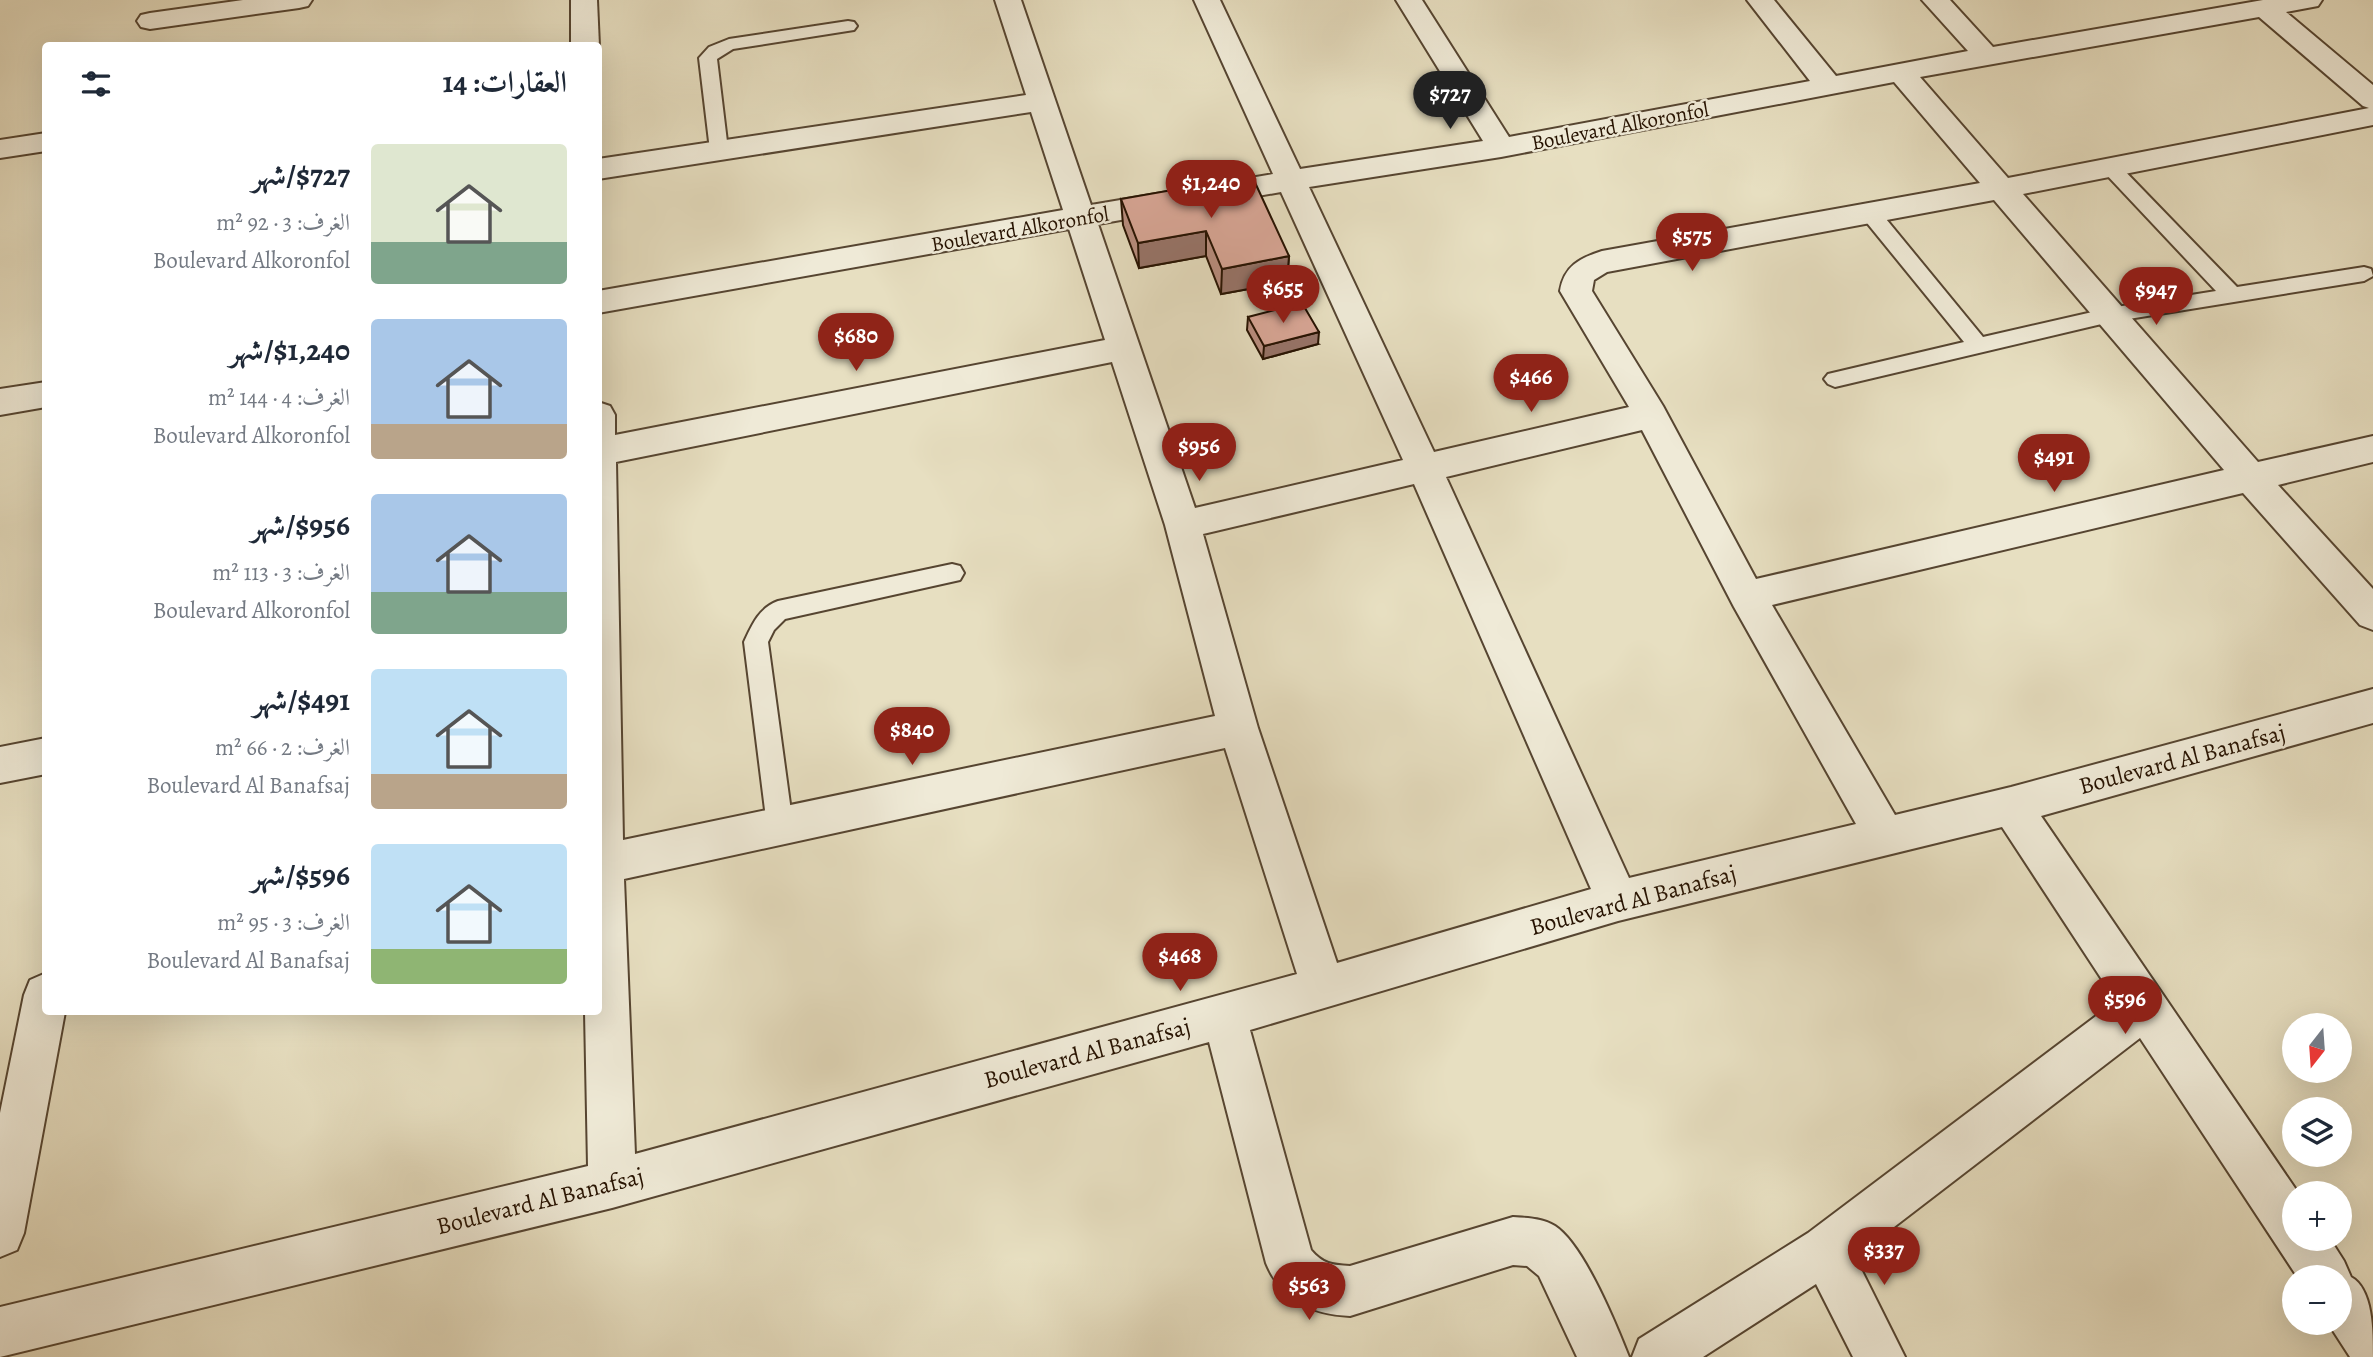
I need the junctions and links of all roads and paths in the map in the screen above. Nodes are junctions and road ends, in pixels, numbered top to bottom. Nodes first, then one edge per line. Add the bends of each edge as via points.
1 (299, 0) edge
2 (584, 0) edge
3 (1008, 0) edge
4 (1207, 0) edge
5 (1409, 0) edge
6 (1759, 0) edge
7 (1935, 0) edge
8 (2309, 0) edge
9 (2266, 9) junction
10 (150, 22) edge
11 (848, 26) dead end
12 (585, 42) edge
13 (1987, 56) junction
14 (1901, 74) junction
15 (1829, 86) junction
16 (2373, 100) edge
17 (1042, 101) junction
18 (2373, 116) edge
19 (42, 143) edge
20 (1501, 148) junction
21 (0, 149) edge
22 (719, 150) junction
23 (2110, 167) junction
24 (602, 168) edge
25 (1292, 180) junction
26 (2000, 188) junction
27 (1870, 213) junction
28 (1081, 218) junction
29 (2364, 274) dead end
30 (2232, 295) junction
31 (602, 301) edge
32 (2110, 314) junction
33 (1978, 345) junction
34 (1125, 348) junction
35 (1835, 379) dead end
36 (42, 395) edge
37 (0, 401) edge
38 (1651, 415) junction
39 (602, 439) edge
40 (2373, 449) edge
41 (1424, 467) junction
42 (2250, 477) junction
43 (1183, 525) junction
44 (952, 573) dead end
45 (1747, 596) junction
46 (2373, 614) edge
47 (2373, 706) edge
48 (1238, 728) junction
49 (42, 757) edge
50 (0, 765) edge
51 (2011, 806) junction
52 (780, 827) junction
53 (1884, 835) junction
54 (602, 865) edge
55 (602, 894) edge
56 (1619, 901) junction
57 (1324, 988) junction
58 (2145, 1006) junction
59 (42, 1015) edge
60 (1224, 1016) junction
61 (612, 1184) junction
62 (2282, 1211) edge
63 (0, 1233) edge
64 (1825, 1250) junction
65 (2352, 1315) edge
66 (0, 1332) edge
67 (2373, 1347) edge
68 (1604, 1357) edge
69 (1657, 1357) edge
70 (1880, 1357) edge

1 - 10 street
2 - 12 street
3 - 17 street
4 - 25 street
5 - 20 street
6 - 15 street
7 - 13 street
8 - 9 street, Boulevard Alkoronfol
9 - 13 street, Boulevard Alkoronfol
9 - 16 street
11 - 22 lane via 729,44 715,51 708,58
13 - 14 street, Boulevard Alkoronfol
14 - 15 street, Boulevard Alkoronfol
14 - 26 street
15 - 20 street, Boulevard Alkoronfol
17 - 22 street
17 - 28 street
18 - 23 street
19 - 21 street
20 - 25 street, Boulevard Alkoronfol
22 - 24 street
23 - 26 street
23 - 30 lane
25 - 28 street, Boulevard Alkoronfol
25 - 41 street
26 - 27 street
26 - 32 street
27 - 33 lane
27 - 38 street via 1586,267 1577,278 1576,292
28 - 31 street, Boulevard Alkoronfol
28 - 34 street
29 - 30 lane
30 - 32 lane
32 - 33 lane
32 - 42 street
33 - 35 lane
34 - 39 street
34 - 43 street
36 - 37 street
38 - 41 street
38 - 45 street
40 - 42 street
41 - 43 street
41 - 56 street
42 - 45 street
42 - 46 street
43 - 48 street
44 - 52 lane via 778,611 765,623 756,642
45 - 53 street
47 - 51 street, Boulevard Al Banafsaj
48 - 52 street
48 - 57 street
49 - 50 street
51 - 53 street, Boulevard Al Banafsaj
51 - 58 street
52 - 54 street
53 - 56 street, Boulevard Al Banafsaj
55 - 61 street
56 - 57 street, Boulevard Al Banafsaj
57 - 60 street, Boulevard Al Banafsaj
58 - 62 street
58 - 64 street
59 - 63 street
60 - 61 street, Boulevard Al Banafsaj
60 - 68 street via 1290,1263 1300,1276 1321,1290 1350,1291 1513,1241 1537,1243 1556,1259
61 - 66 street, Boulevard Al Banafsaj
64 - 69 street
64 - 70 street
65 - 67 street

